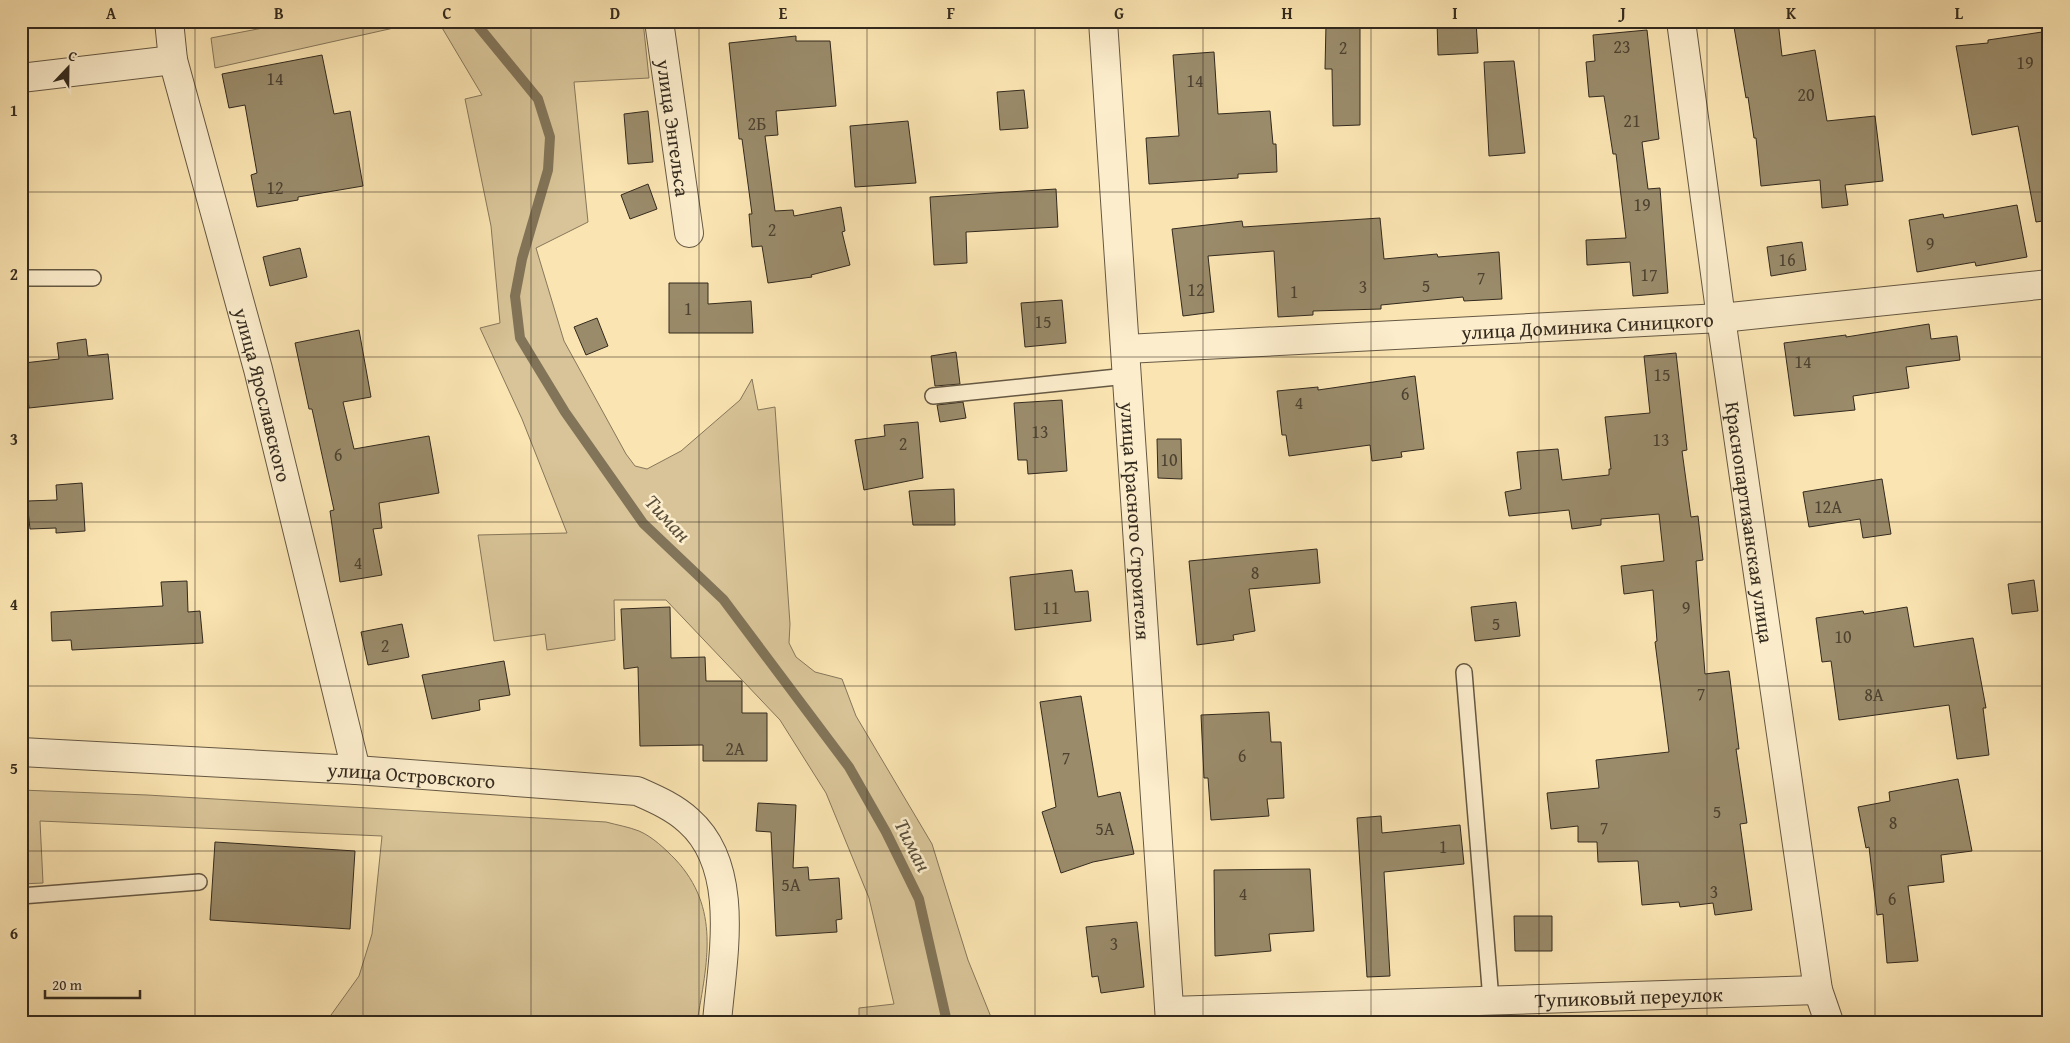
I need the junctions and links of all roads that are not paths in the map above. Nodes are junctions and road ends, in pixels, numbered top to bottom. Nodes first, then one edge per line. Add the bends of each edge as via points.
1 (168, 21) edge
2 (660, 21) edge
3 (1103, 21) edge
4 (1681, 21) edge
5 (173, 60) junction
6 (21, 78) edge
7 (689, 233) dead end
8 (21, 278) edge
9 (93, 278) dead end
10 (2049, 284) edge
11 (1721, 318) junction
12 (1126, 349) junction
13 (1128, 376) junction
14 (933, 396) dead end
15 (1464, 672) dead end
16 (21, 752) edge
17 (356, 770) junction
18 (199, 882) dead end
19 (21, 896) edge
20 (1818, 990) junction
21 (1491, 1000) junction
22 (1170, 1016) edge
23 (717, 1022) edge
24 (1829, 1022) edge

1 - 5 street, улица Ярославского
2 - 7 street, улица Энгельса
3 - 12 street, улица Красного Строителя
4 - 11 street, Краснопартизанская улица
5 - 6 street
5 - 17 street, улица Ярославского via 258,369
8 - 9 lane
10 - 11 street, улица Доминика Синицкого
11 - 12 street, улица Доминика Синицкого
11 - 20 street, Краснопартизанская улица
12 - 13 street, улица Красного Строителя
13 - 14 lane
13 - 22 street, улица Красного Строителя
15 - 21 lane
16 - 17 street, улица Островского
17 - 23 street, улица Островского via 637,791 664,803 690,822 705,840 717,863 726,917
18 - 19 lane
20 - 21 street, Тупиковый переулок
20 - 24 street, Краснопартизанская улица
21 - 22 street, Тупиковый переулок

